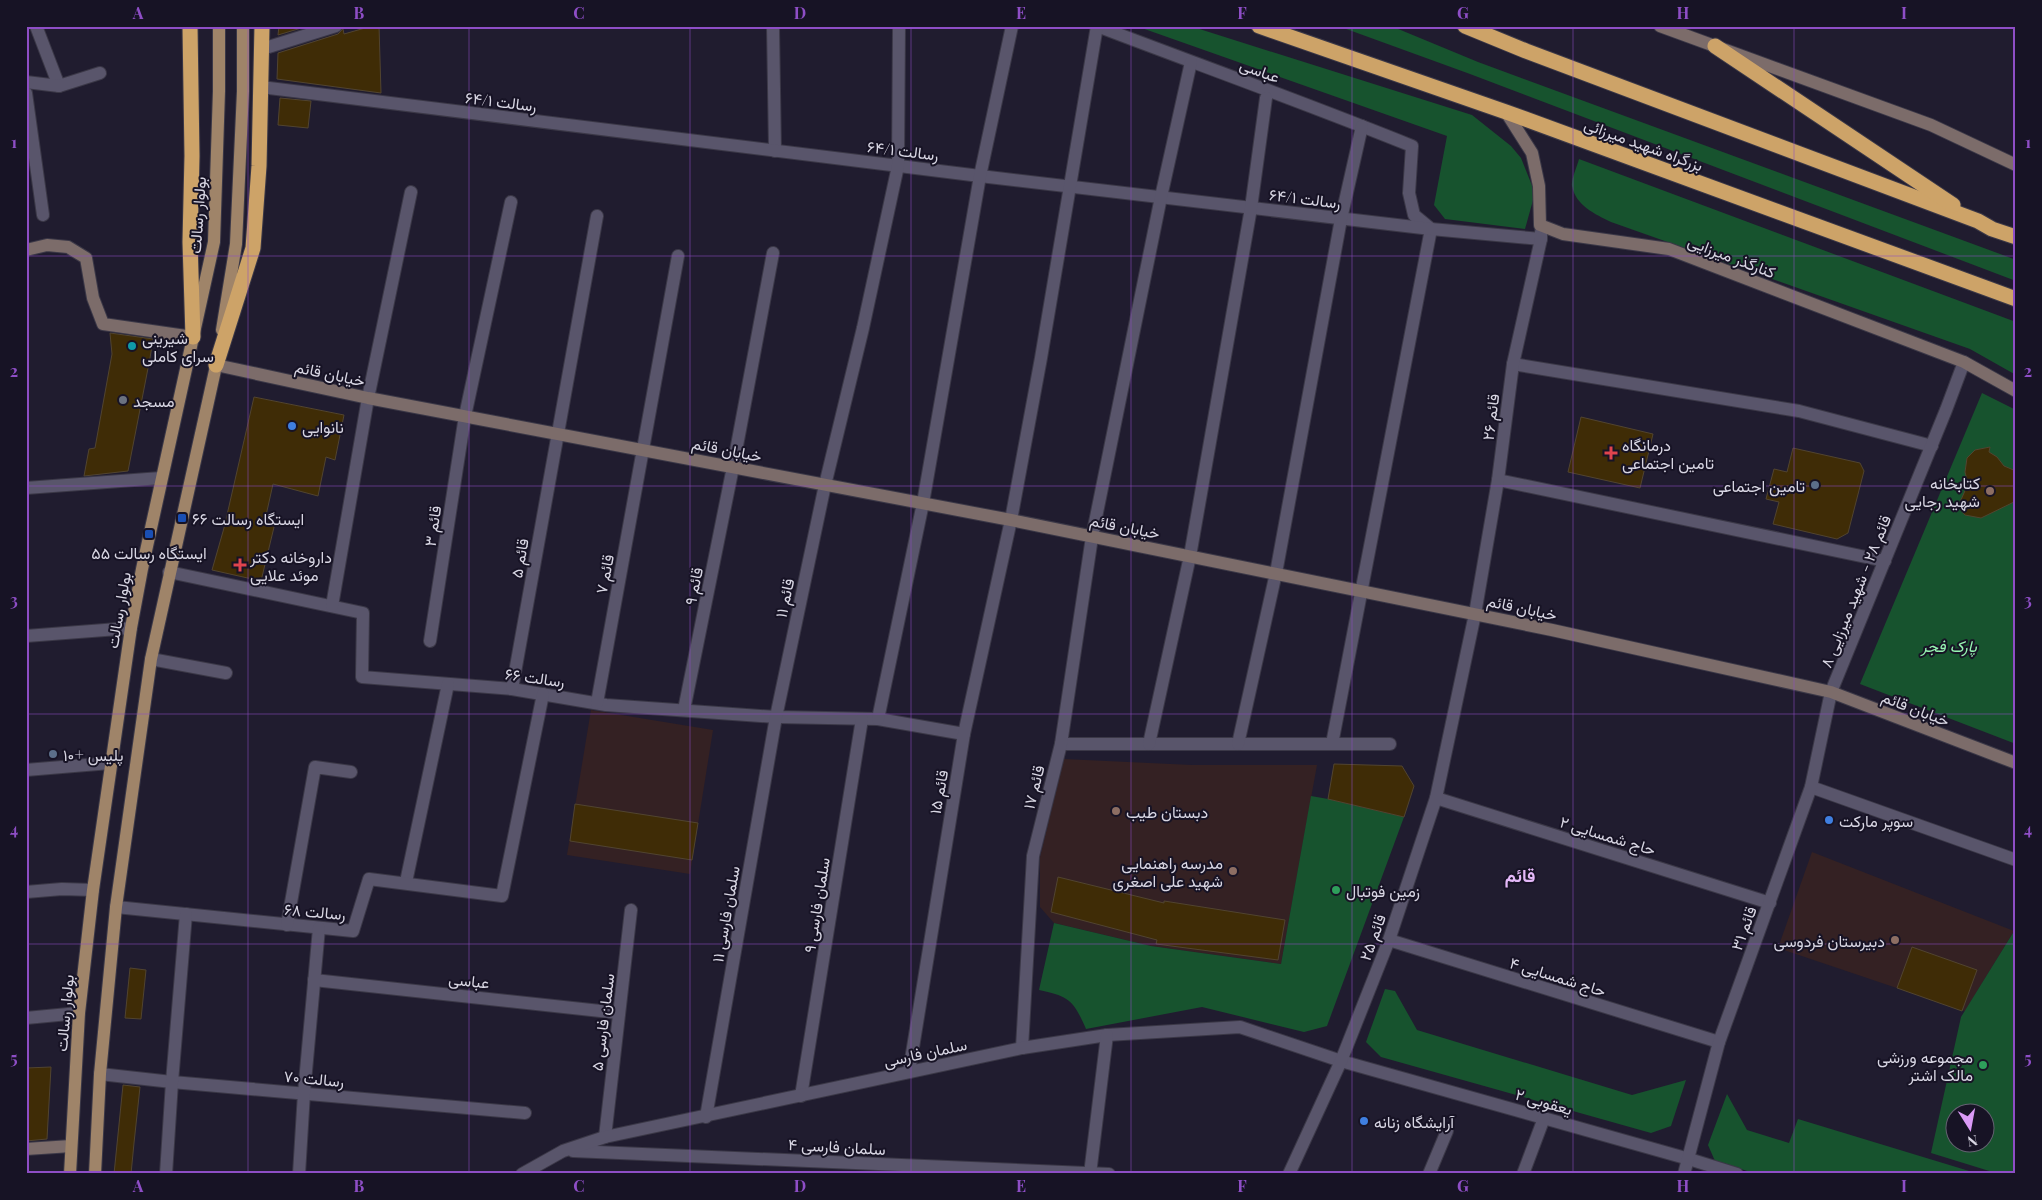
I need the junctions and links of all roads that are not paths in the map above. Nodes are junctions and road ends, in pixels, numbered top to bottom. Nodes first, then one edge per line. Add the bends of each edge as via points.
1 (36, 26) edge
2 (190, 26) edge
3 (219, 26) edge
4 (243, 26) edge
5 (262, 26) edge
6 (336, 26) edge
7 (773, 26) edge
8 (899, 26) edge
9 (1012, 26) edge
10 (1097, 26) edge
11 (1259, 26) edge
12 (1465, 26) edge
13 (1660, 26) edge
14 (1716, 46) junction
15 (262, 49) junction
16 (1191, 62) junction
17 (100, 73) dead end
18 (26, 82) edge
19 (59, 86) junction
20 (261, 87) junction
21 (26, 93) edge
22 (1266, 98) dead end
23 (1506, 112) junction
24 (1362, 126) junction
25 (775, 151) junction
26 (2016, 165) edge
27 (898, 166) junction
28 (980, 176) junction
29 (1070, 187) junction
30 (411, 192) dead end
31 (1161, 197) junction
32 (510, 202) dead end
33 (1251, 208) junction
34 (43, 215) dead end
35 (597, 216) dead end
36 (1341, 219) junction
37 (1978, 221) junction
38 (1540, 225) junction
39 (1431, 229) junction
40 (2016, 237) edge
41 (1541, 239) junction
42 (26, 250) edge
43 (773, 253) dead end
44 (678, 256) dead end
45 (2016, 299) edge
46 (193, 337) junction
47 (1964, 362) junction
48 (1513, 364) junction
49 (216, 365) junction
50 (2016, 391) edge
51 (368, 398) junction
52 (465, 416) junction
53 (557, 433) junction
54 (1932, 446) junction
55 (644, 450) junction
56 (733, 467) junction
57 (161, 478) junction
58 (1498, 480) junction
59 (825, 484) junction
60 (26, 488) edge
61 (924, 504) junction
62 (1011, 520) junction
63 (1092, 537) junction
64 (1190, 556) junction
65 (1885, 561) junction
66 (169, 572) junction
67 (1276, 573) junction
68 (1361, 590) junction
69 (332, 606) junction
70 (1475, 614) junction
71 (131, 628) junction
72 (26, 636) edge
73 (430, 641) dead end
74 (151, 659) junction
75 (226, 673) dead end
76 (448, 684) junction
77 (512, 689) junction
78 (1831, 692) junction
79 (542, 694) junction
80 (597, 703) junction
81 (684, 710) junction
82 (776, 717) junction
83 (862, 719) junction
84 (878, 719) junction
85 (964, 734) junction
86 (1061, 744) junction
87 (1149, 744) junction
88 (1238, 744) junction
89 (1332, 744) junction
90 (1390, 744) dead end
91 (110, 763) junction
92 (2016, 763) edge
93 (26, 770) edge
94 (351, 772) dead end
95 (1811, 787) junction
96 (1436, 798) junction
97 (2016, 860) edge
98 (406, 882) junction
99 (92, 890) junction
100 (26, 892) edge
101 (1770, 903) junction
102 (116, 907) junction
103 (631, 910) dead end
104 (186, 914) junction
105 (287, 925) junction
106 (319, 928) junction
107 (1388, 940) junction
108 (314, 980) junction
109 (79, 1013) junction
110 (619, 1013) junction
111 (26, 1018) edge
112 (1107, 1036) junction
113 (1719, 1042) junction
114 (1022, 1048) junction
115 (1341, 1061) junction
116 (908, 1072) junction
117 (100, 1074) junction
118 (172, 1082) junction
119 (304, 1094) junction
120 (801, 1096) junction
121 (525, 1113) dead end
122 (706, 1116) junction
123 (1544, 1118) junction
124 (1447, 1131) dead end
125 (604, 1137) junction
126 (72, 1146) junction
127 (26, 1149) edge
128 (563, 1150) junction
129 (1689, 1158) junction
130 (973, 1171) edge
131 (524, 1173) edge
132 (1090, 1173) edge
133 (70, 1174) edge
134 (95, 1174) edge
135 (166, 1174) edge
136 (299, 1174) edge
137 (1109, 1174) edge
138 (1289, 1174) edge
139 (1429, 1174) edge
140 (1523, 1174) edge
141 (1684, 1174) edge
142 (1736, 1174) edge

1 - 19 street
2 - 46 highway
3 - 46 main road, بولوار رسالت via 214,242
4 - 49 main road via 236,244
5 - 15 highway
6 - 15 street
7 - 25 street
8 - 27 street, قائم ۱۱
9 - 28 street
10 - 16 street, عباسی
10 - 29 street, قائم ۱۵
11 - 23 highway, بزرگراه شهید میرزائی
12 - 37 highway via 1526,52
13 - 14 street
14 - 26 street via 1931,125
14 - 37 highway
15 - 20 highway
16 - 24 street, عباسی
16 - 31 street, قائم ۱۷
17 - 19 street
18 - 19 street
20 - 25 street, رسالت ۶۴/۱
20 - 49 highway via 253,248
21 - 34 street
22 - 33 street
23 - 38 street via 1532,153 1539,186
23 - 45 highway, بزرگراه شهید میرزائی
24 - 36 street
24 - 39 street, عباسی via 1412,146 1409,193 1414,215
25 - 27 street, رسالت ۶۴/۱
27 - 28 street, رسالت ۶۴/۱
27 - 59 street, قائم ۱۱
28 - 29 street, رسالت ۶۴/۱
28 - 61 street
29 - 31 street, رسالت ۶۴/۱
29 - 62 street, قائم ۱۵
30 - 51 street
31 - 33 street, رسالت ۶۴/۱
31 - 63 street, قائم ۱۷
32 - 52 street, قائم ۳
33 - 36 street, رسالت ۶۴/۱
33 - 64 street
35 - 53 street, قائم ۵
36 - 39 street, رسالت ۶۴/۱
36 - 67 street
37 - 40 highway
38 - 41 street, قائم ۲۶
38 - 47 street, کنارگذر میرزایی via 1563,234 1669,249
39 - 41 street, رسالت ۶۴/۱
39 - 68 street
41 - 48 street, قائم ۲۶
42 - 46 street via 48,245 68,247 86,258 93,298 103,324
43 - 56 street, قائم ۹
44 - 55 street, قائم ۷
46 - 57 main road, بولوار رسالت
47 - 50 street, کنارگذر میرزایی
47 - 54 street, قائم ۲۸ - شهید میرزایی ۸
48 - 54 street via 1799,411
48 - 58 street, قائم ۲۶
49 - 51 street, خیابان قائم
49 - 66 main road
51 - 52 street, خیابان قائم
51 - 69 street
52 - 53 street, خیابان قائم
52 - 73 street, قائم ۳
53 - 55 street, خیابان قائم
53 - 77 street, قائم ۵
54 - 65 street, قائم ۲۸ - شهید میرزایی ۸
55 - 56 street, خیابان قائم
55 - 80 street, قائم ۷
56 - 59 street, خیابان قائم
56 - 81 street, قائم ۹
57 - 60 street
57 - 71 main road, بولوار رسالت
58 - 65 street
58 - 70 street, قائم ۲۶
59 - 61 street, خیابان قائم
59 - 82 street, قائم ۱۱
61 - 62 street, خیابان قائم
61 - 84 street
62 - 63 street, خیابان قائم
62 - 85 street, قائم ۱۵
63 - 64 street, خیابان قائم
63 - 86 street, قائم ۱۷
64 - 67 street, خیابان قائم
64 - 87 street
65 - 78 street, قائم ۲۸ - شهید میرزایی ۸
66 - 69 street, رسالت ۶۶
66 - 74 main road
67 - 68 street, خیابان قائم
67 - 88 street
68 - 70 street, خیابان قائم
68 - 89 street
69 - 76 street, رسالت ۶۶ via 363,613 362,677
70 - 78 street, خیابان قائم
70 - 96 street, قائم ۲۵
71 - 72 street
71 - 91 main road, بولوار رسالت
74 - 75 street
74 - 102 main road
76 - 77 street, رسالت ۶۶
76 - 98 street
77 - 79 street, رسالت ۶۶
78 - 92 street, خیابان قائم
78 - 95 street, قائم ۳۱
79 - 80 street, رسالت ۶۶
79 - 98 street, رسالت ۶۸ via 502,896
80 - 81 street, رسالت ۶۶
81 - 82 street, رسالت ۶۶
82 - 83 street, رسالت ۶۶
82 - 122 street, سلمان فارسی ۱۱
83 - 84 street, رسالت ۶۶
83 - 120 street, سلمان فارسی ۹
84 - 85 street, رسالت ۶۶
85 - 116 street, قائم ۱۵
86 - 87 street
86 - 114 street, قائم ۱۷ via 1033,856
87 - 88 street
88 - 89 street
89 - 90 street
91 - 93 street
91 - 99 main road, بولوار رسالت
94 - 105 street via 315,767
95 - 97 street
95 - 101 street, قائم ۳۱
96 - 101 street, حاج شمسایی ۲
96 - 107 street, قائم ۲۵
98 - 106 street, رسالت ۶۸ via 369,879 353,931
99 - 100 street
99 - 109 main road, بولوار رسالت
101 - 113 street, قائم ۳۱
102 - 104 street, رسالت ۶۸
102 - 117 main road
103 - 110 street, سلمان فارسی ۵
104 - 105 street, رسالت ۶۸
104 - 118 street
105 - 106 street, رسالت ۶۸
106 - 108 street
107 - 113 street, حاج شمسایی ۴
107 - 115 street, قائم ۲۵
108 - 110 street, عباسی
108 - 119 street
109 - 111 street
109 - 126 main road, بولوار رسالت
110 - 125 street, سلمان فارسی ۵
112 - 114 street, سلمان فارسی
112 - 115 street, سلمان فارسی via 1240,1027
112 - 132 street
113 - 129 street, قائم ۳۱
114 - 116 street, سلمان فارسی
115 - 123 street, یعقوبی ۲
115 - 138 street, قائم ۲۵
116 - 120 street, سلمان فارسی
117 - 118 street, رسالت ۷۰
117 - 134 main road
118 - 119 street, رسالت ۷۰
118 - 135 street
119 - 121 street, رسالت ۷۰
119 - 136 street
120 - 122 street, سلمان فارسی
122 - 125 street, سلمان فارسی
123 - 129 street, یعقوبی ۲
123 - 140 street
124 - 139 street
125 - 128 street, سلمان فارسی
126 - 127 street
126 - 133 main road, بولوار رسالت
128 - 130 street, سلمان فارسی ۴
128 - 131 street, سلمان فارسی
129 - 141 street, قائم ۳۱
129 - 142 street, یعقوبی ۲
130 - 132 street, سلمان فارسی ۴
132 - 137 street, سلمان فارسی ۴

